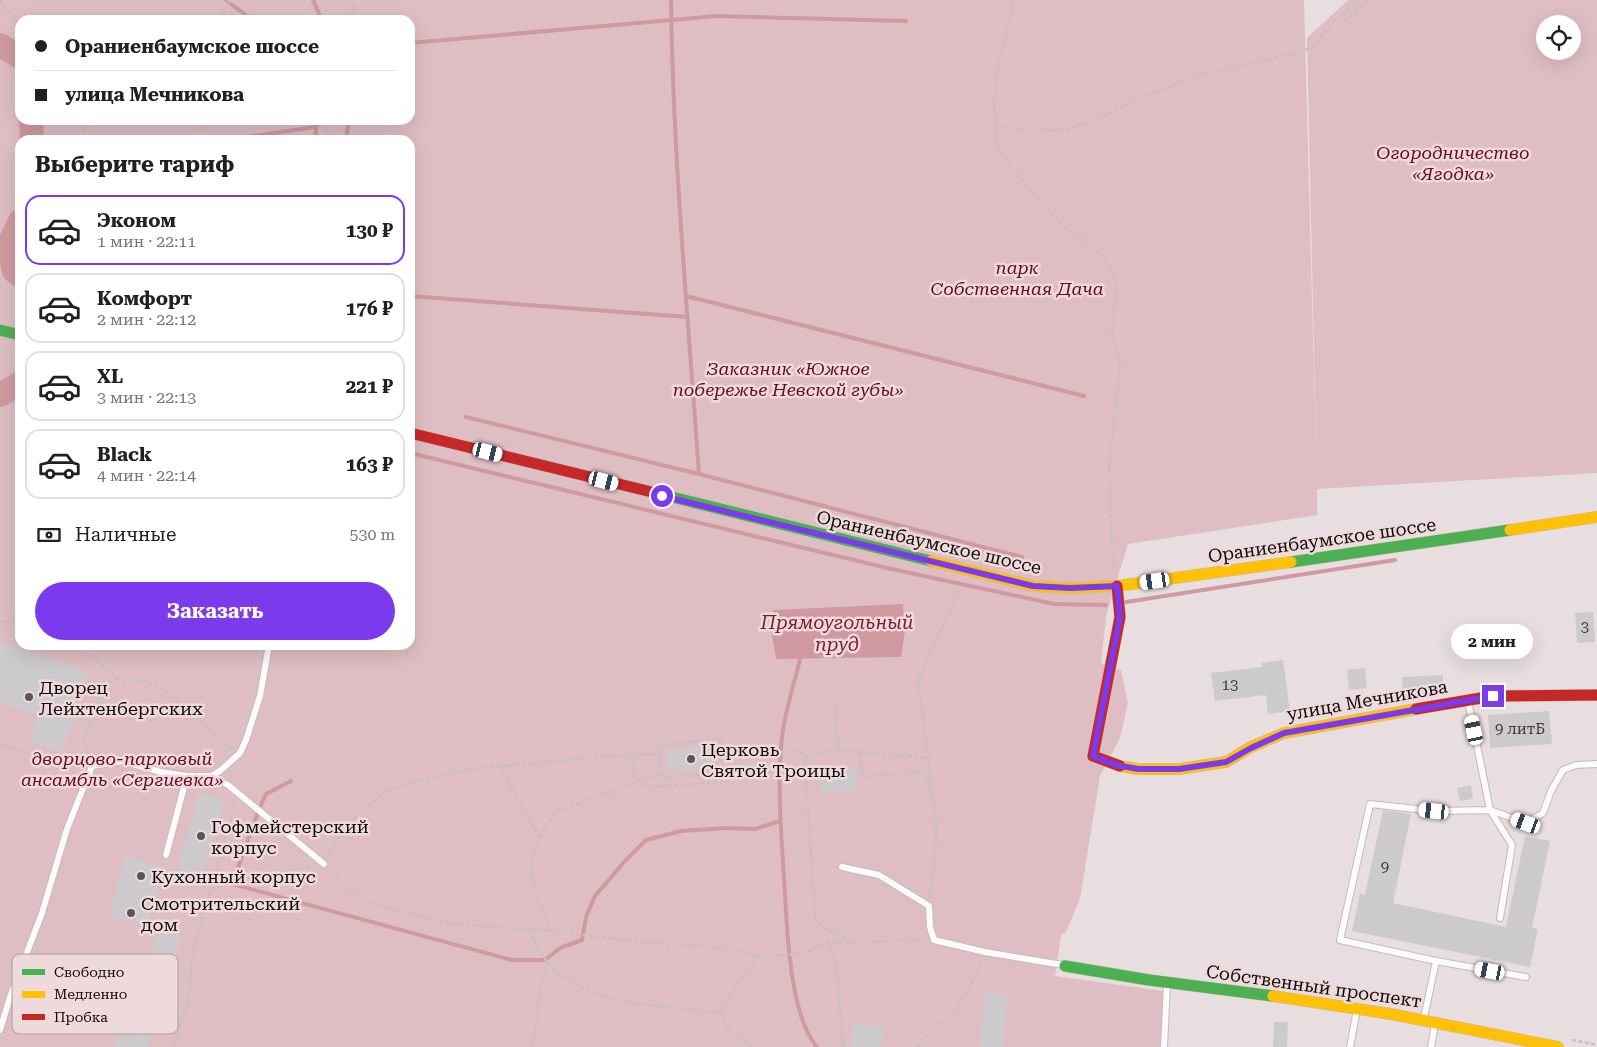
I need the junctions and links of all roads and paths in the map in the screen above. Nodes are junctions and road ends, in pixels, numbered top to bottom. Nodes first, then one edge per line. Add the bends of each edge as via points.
1 (1, 0) edge
2 (230, 0) edge
3 (355, 0) edge
4 (1011, 0) edge
5 (1358, 0) edge
6 (1368, 0) edge
7 (222, 15) edge
8 (352, 15) edge
9 (15, 18) edge
10 (1345, 21) dead end
11 (995, 125) junction
12 (0, 330) edge
13 (15, 334) edge
14 (415, 434) edge
15 (1597, 516) edge
16 (1117, 586) junction
17 (959, 592) dead end
18 (0, 621) edge
19 (15, 623) edge
20 (81, 650) edge
21 (268, 650) edge
22 (116, 679) junction
23 (1597, 696) edge
24 (1468, 700) junction
25 (835, 704) dead end
26 (0, 744) edge
27 (838, 750) junction
28 (860, 753) junction
29 (631, 754) junction
30 (660, 754) junction
31 (743, 754) junction
32 (237, 755) junction
33 (722, 756) junction
34 (805, 756) junction
35 (928, 758) junction
36 (1597, 764) edge
37 (92, 766) junction
38 (500, 766) junction
39 (662, 773) junction
40 (187, 776) junction
41 (212, 776) junction
42 (638, 781) junction
43 (932, 788) junction
44 (237, 793) junction
45 (1490, 810) junction
46 (539, 837) junction
47 (166, 855) dead end
48 (324, 864) junction
49 (842, 868) dead end
50 (210, 889) junction
51 (929, 906) junction
52 (1500, 918) dead end
53 (529, 930) junction
54 (551, 930) junction
55 (934, 940) junction
56 (851, 941) junction
57 (827, 943) junction
58 (985, 952) junction
59 (26, 954) edge
60 (757, 955) junction
61 (1436, 961) junction
62 (548, 962) junction
63 (1065, 966) joint
64 (1526, 978) dead end
65 (1167, 983) junction
66 (12, 992) edge
67 (1357, 1009) junction
68 (721, 1013) junction
69 (1430, 1021) junction
70 (0, 1030) edge
71 (178, 1034) edge
72 (178, 1034) edge
73 (174, 1047) edge
74 (532, 1047) edge
75 (752, 1047) edge
76 (843, 1047) edge
77 (917, 1047) edge
78 (1164, 1047) edge
79 (1350, 1047) edge
80 (1431, 1047) edge
81 (1558, 1047) edge

1 - 9 path
2 - 7 path
3 - 8 path
4 - 11 path via 1011,15 999,61 994,100
5 - 11 path via 1334,21 1313,47 1197,76 1067,130 1027,131
6 - 10 path
11 - 16 path via 997,147 1012,170 1064,227 1107,261 1117,283 1112,336 1120,364 1108,467
12 - 13 main road
14 - 16 main road, Ораниенбаумское шоссе via 1033,586
15 - 16 main road, Ораниенбаумское шоссе via 1402,548
16 - 24 main road, улица Мечникова via 1120,617 1093,756 1116,765 1138,769 1179,769 1226,762 1284,733
17 - 35 path via 918,679
18 - 19 path
20 - 22 path
21 - 32 lane via 260,696 246,740
22 - 32 path via 144,681 164,689 222,738
22 - 37 path via 109,683 84,740
23 - 24 main road, улица Мечникова via 1493,696
24 - 45 lane
25 - 27 path
26 - 37 path via 38,756 65,756
27 - 28 path
27 - 34 path
28 - 35 path
28 - 43 path via 863,777 915,772 925,776
29 - 30 path
29 - 38 path
29 - 42 path
30 - 33 path via 659,745 720,739
30 - 39 path
31 - 33 path
31 - 34 path via 799,751
31 - 42 path via 730,781 647,787
32 - 41 lane
33 - 39 path via 723,772 662,778
34 - 56 path via 816,919 822,927
35 - 43 path
36 - 45 lane via 1576,764 1564,770 1542,813 1526,823
37 - 40 lane via 122,761
37 - 59 lane via 67,829
38 - 46 path
38 - 48 path via 449,773 386,791 344,827
39 - 42 path
40 - 41 lane
40 - 47 lane
41 - 44 lane
42 - 46 path via 558,811
43 - 51 path via 935,856
44 - 48 lane
44 - 50 path
45 - 52 lane via 1512,844
45 - 61 lane via 1434,811 1370,804 1340,940
46 - 54 path via 532,871 536,897
48 - 50 path
48 - 53 path via 347,886 374,904 447,923
49 - 51 lane via 879,875
50 - 71 path via 192,957 189,997
51 - 55 lane
53 - 54 path
53 - 62 path
54 - 60 path via 731,949
55 - 56 path
55 - 58 lane
56 - 57 path
57 - 60 path via 789,955
57 - 76 path via 836,963
58 - 63 lane
58 - 77 path via 955,1013 931,1031
60 - 68 path
61 - 64 lane
61 - 69 lane
62 - 68 path via 571,983 598,994 626,1002
62 - 74 path via 540,985
63 - 65 main road, Собственный проспект
65 - 67 main road, Собственный проспект
65 - 78 lane
66 - 70 lane
67 - 69 main road, Собственный проспект
67 - 79 lane
68 - 75 path via 730,1031
69 - 80 lane
69 - 81 main road, Собственный проспект
72 - 73 path

